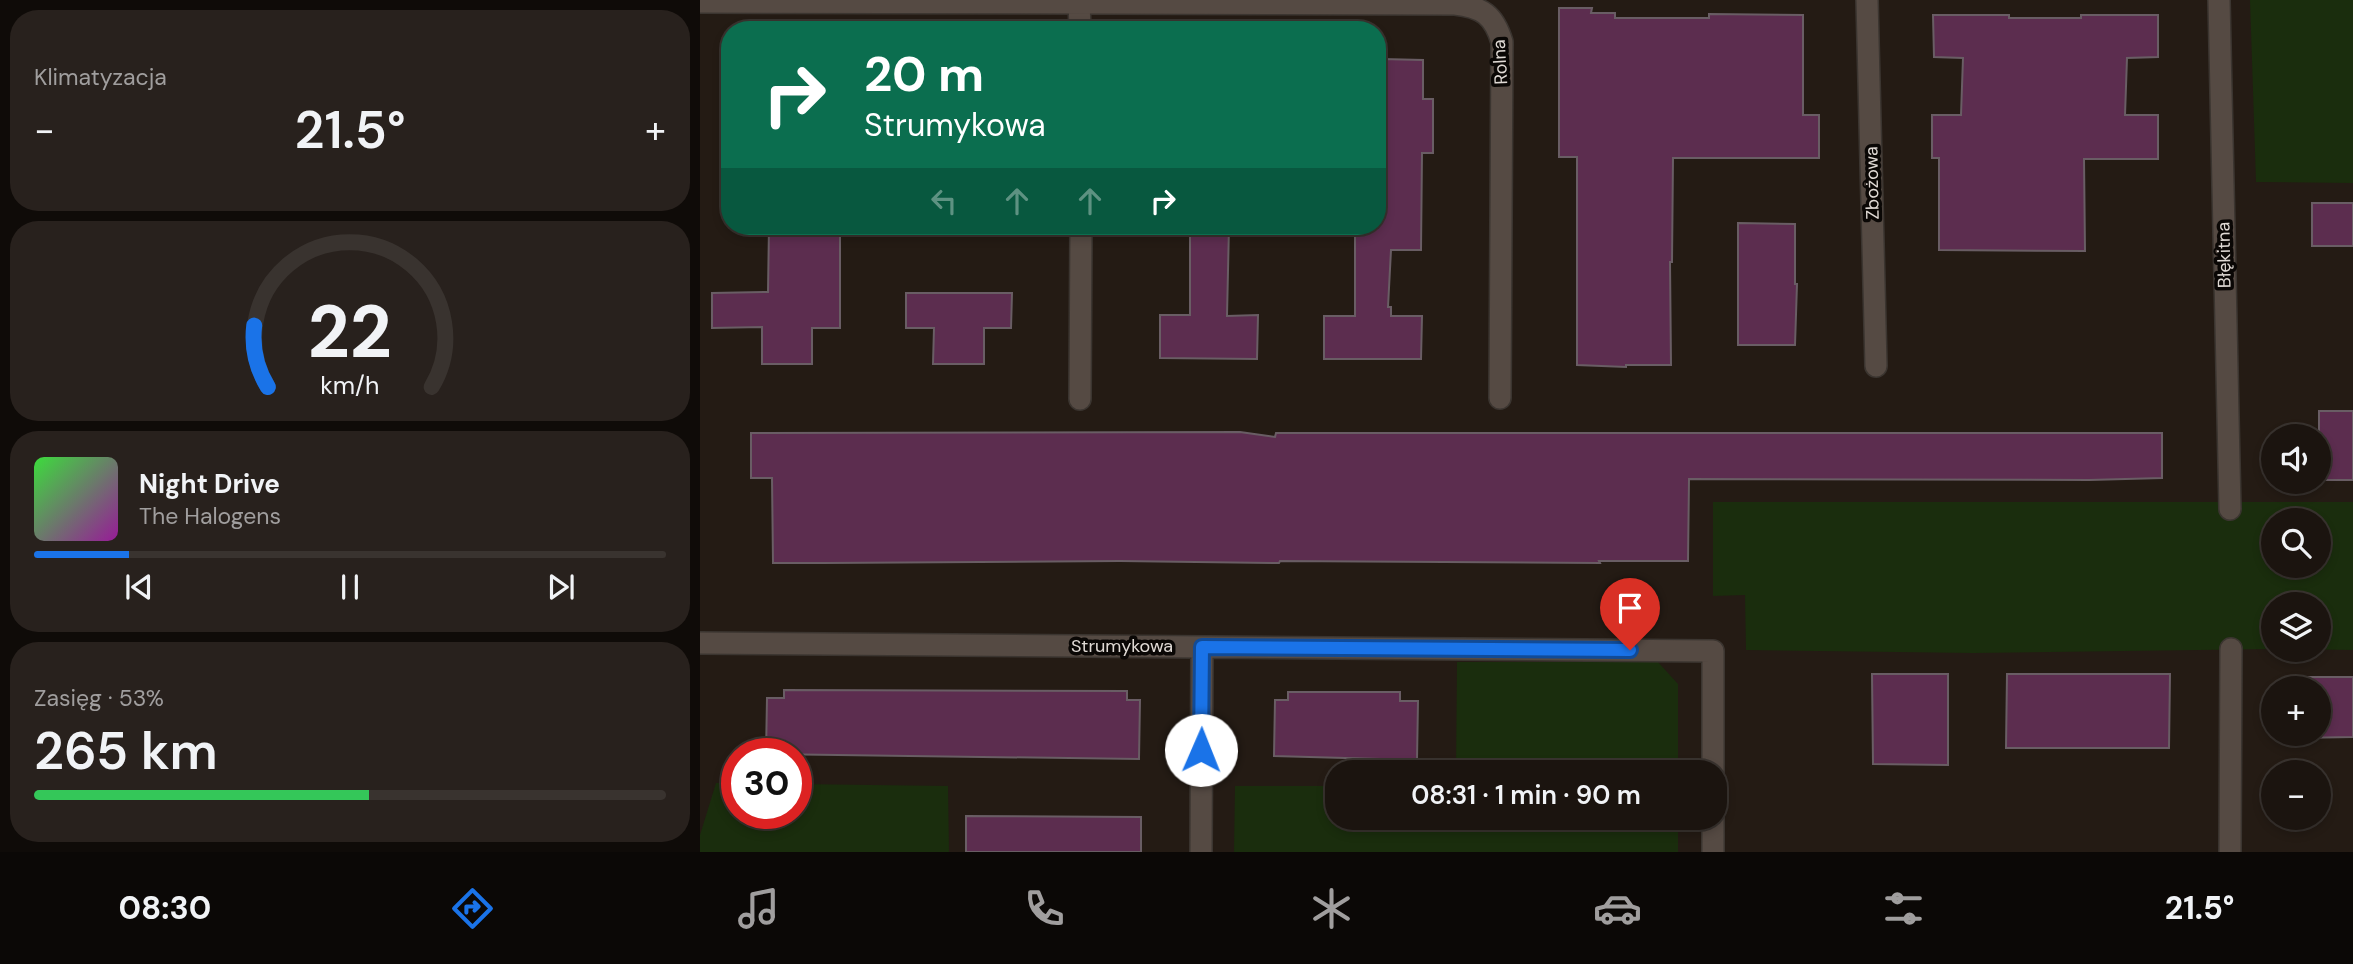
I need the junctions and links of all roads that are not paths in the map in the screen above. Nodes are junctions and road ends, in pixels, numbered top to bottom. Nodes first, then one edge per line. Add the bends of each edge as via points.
1 (1867, 0) edge
2 (2220, 0) edge
3 (700, 2) edge
4 (1079, 2) junction
5 (1080, 21) edge
6 (1081, 235) edge
7 (1876, 366) dead end
8 (1080, 398) dead end
9 (1500, 398) dead end
10 (2230, 509) dead end
11 (700, 643) edge
12 (1202, 647) junction
13 (2231, 649) dead end
14 (1713, 760) edge
15 (1713, 830) edge
16 (1200, 852) edge
17 (1713, 852) edge
18 (2230, 852) edge

1 - 7 street, Zbożowa
2 - 10 street, Błękitna
3 - 4 street, Rolna
4 - 5 street
4 - 9 street, Rolna via 1455,5 1474,7 1490,17 1502,41
6 - 8 street
11 - 12 street, Strumykowa
12 - 14 street, Strumykowa via 1713,651
12 - 16 street
13 - 18 street
15 - 17 street

